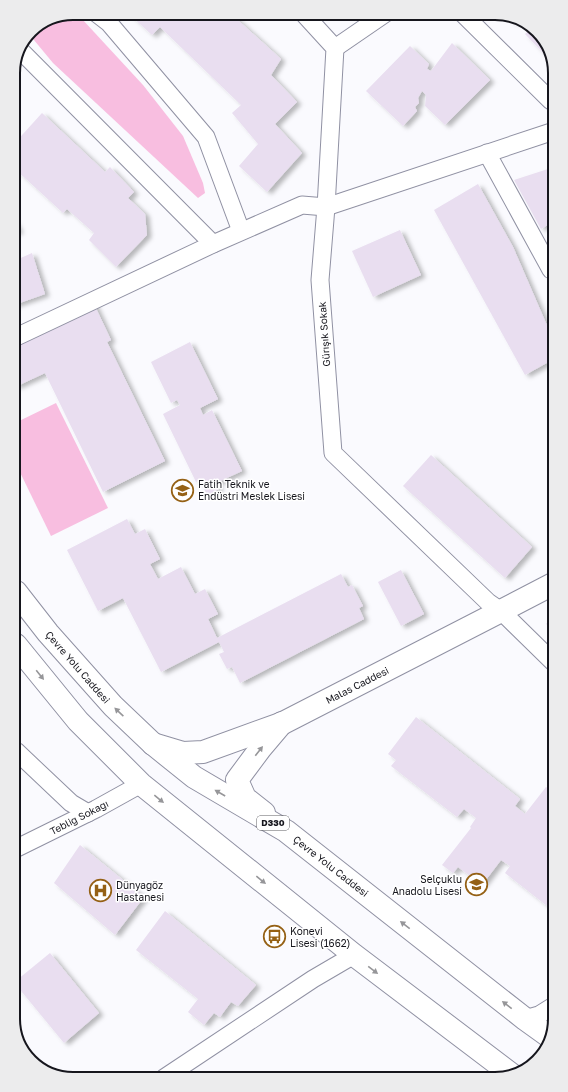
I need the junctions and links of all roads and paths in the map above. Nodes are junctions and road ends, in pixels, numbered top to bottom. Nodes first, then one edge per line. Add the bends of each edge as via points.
1 (105, 20) edge
2 (309, 20) edge
3 (376, 20) edge
4 (469, 20) edge
5 (335, 48) junction
6 (24, 54) edge
7 (548, 97) edge
8 (548, 133) edge
9 (487, 153) junction
10 (326, 207) junction
11 (241, 232) junction
12 (213, 244) junction
13 (548, 265) edge
14 (20, 335) edge
15 (548, 586) edge
16 (20, 597) edge
17 (494, 606) junction
18 (20, 650) edge
19 (548, 657) edge
20 (282, 723) junction
21 (152, 744) junction
22 (20, 755) edge
23 (141, 784) junction
24 (88, 813) junction
25 (286, 831) junction
26 (20, 847) edge
27 (354, 955) junction
28 (548, 1009) edge
29 (525, 1019) junction
30 (546, 1034) edge
31 (504, 1071) edge
32 (173, 1072) edge

1 - 11 street via 206,137
2 - 5 street
3 - 5 street
4 - 7 street
5 - 10 street, Gürışık Sokak
6 - 12 street
8 - 9 street
9 - 10 street
9 - 13 street
10 - 11 street via 302,205
10 - 17 street, Gürışık Sokak via 320,280 333,453
11 - 12 street
12 - 14 street
15 - 17 main road, Malas Caddesi
21 -> 16 main road, Çevre Yolu Caddesi / D330 via 113,706 48,633
17 - 19 street, Gürışık Sokak
17 - 20 main road, Malas Caddesi
18 -> 23 main road via 78,721
20 - 21 main road, Malas Caddesi via 203,752 183,753
25 -> 20 main road via 245,798 237,780
25 -> 21 main road, Çevre Yolu Caddesi / D330 via 194,777
22 - 24 street via 71,803
23 - 24 street, Tebliğ Sokağı
23 -> 27 main road
24 - 26 street, Tebliğ Sokağı
29 -> 25 main road, Çevre Yolu Caddesi / D330
27 -> 31 main road
27 - 32 street via 313,979
28 - 29 street
29 - 30 main road, Çevre Yolu Caddesi / D330

